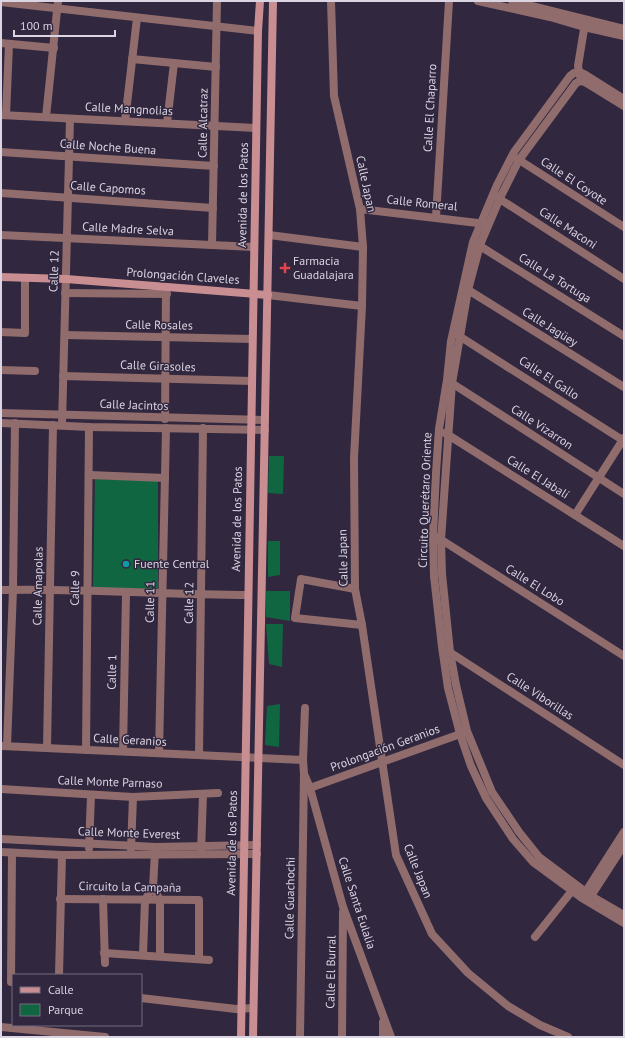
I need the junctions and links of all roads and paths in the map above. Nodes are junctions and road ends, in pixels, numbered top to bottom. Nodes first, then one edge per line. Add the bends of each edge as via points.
1 (217, 1) edge
2 (260, 1) edge
3 (273, 1) edge
4 (331, 1) edge
5 (449, 1) edge
6 (478, 1) edge
7 (512, 1) edge
8 (1, 2) edge
9 (58, 5) edge
10 (137, 18) junction
11 (585, 24) junction
12 (216, 27) junction
13 (624, 29) edge
14 (258, 31) junction
15 (624, 36) edge
16 (5, 43) edge
17 (54, 48) junction
18 (132, 58) junction
19 (174, 63) junction
20 (216, 67) junction
21 (579, 72) junction
22 (580, 81) junction
23 (624, 99) edge
24 (624, 106) edge
25 (3, 115) edge
26 (46, 118) junction
27 (70, 119) junction
28 (125, 121) junction
29 (167, 123) junction
30 (215, 126) junction
31 (256, 128) junction
32 (1, 152) edge
33 (69, 156) junction
34 (516, 158) junction
35 (214, 166) junction
36 (1, 193) edge
37 (496, 197) junction
38 (68, 198) junction
39 (213, 208) junction
40 (360, 209) junction
41 (269, 215) junction
42 (255, 216) junction
43 (436, 217) junction
44 (485, 223) junction
45 (624, 227) edge
46 (1, 235) edge
47 (269, 235) junction
48 (67, 238) junction
49 (477, 244) junction
50 (212, 245) junction
51 (254, 247) junction
52 (363, 248) junction
53 (1, 277) edge
54 (25, 279) junction
55 (66, 279) junction
56 (624, 279) edge
57 (466, 288) junction
58 (167, 290) junction
59 (65, 293) junction
60 (254, 293) junction
61 (268, 295) junction
62 (362, 306) junction
63 (1, 332) edge
64 (456, 334) junction
65 (64, 335) junction
66 (624, 336) edge
67 (167, 337) junction
68 (252, 339) junction
69 (1, 370) edge
70 (35, 371) dead end
71 (64, 376) junction
72 (166, 379) junction
73 (252, 381) junction
74 (450, 382) junction
75 (624, 388) edge
76 (1, 413) edge
77 (62, 414) junction
78 (164, 419) junction
79 (251, 420) junction
80 (265, 420) junction
81 (1, 423) edge
82 (15, 423) junction
83 (53, 425) junction
84 (62, 425) junction
85 (89, 427) junction
86 (166, 428) junction
87 (203, 428) junction
88 (439, 429) junction
89 (251, 430) junction
90 (265, 430) junction
91 (448, 434) junction
92 (623, 440) edge
93 (89, 475) junction
94 (166, 478) junction
95 (599, 478) junction
96 (624, 494) edge
97 (575, 515) junction
98 (433, 535) junction
99 (441, 540) junction
100 (624, 546) edge
101 (355, 588) junction
102 (1, 590) edge
103 (13, 590) junction
104 (50, 590) junction
105 (87, 591) junction
106 (126, 593) junction
107 (163, 594) junction
108 (201, 595) junction
109 (248, 595) junction
110 (362, 625) junction
111 (442, 648) junction
112 (450, 652) junction
113 (624, 656) edge
114 (4, 700) edge
115 (305, 708) dead end
116 (464, 732) junction
117 (4, 746) edge
118 (47, 748) junction
119 (86, 750) junction
120 (123, 751) junction
121 (159, 753) junction
122 (199, 755) junction
123 (246, 757) junction
124 (258, 757) junction
125 (303, 760) junction
126 (383, 762) junction
127 (624, 765) edge
128 (1, 789) edge
129 (307, 789) junction
130 (218, 793) dead end
131 (203, 794) junction
132 (91, 795) junction
133 (133, 797) junction
134 (512, 822) junction
135 (505, 827) junction
136 (624, 832) edge
137 (1, 839) edge
138 (40, 842) junction
139 (89, 844) junction
140 (244, 845) junction
141 (257, 845) junction
142 (624, 845) edge
143 (131, 850) junction
144 (155, 851) junction
145 (201, 851) junction
146 (1, 852) edge
147 (12, 853) junction
148 (40, 854) junction
149 (89, 854) junction
150 (244, 854) junction
151 (257, 854) junction
152 (62, 855) junction
153 (153, 888) junction
154 (574, 888) junction
155 (587, 897) junction
156 (60, 898) junction
157 (103, 899) junction
158 (145, 900) junction
159 (160, 900) junction
160 (343, 907) junction
161 (624, 915) edge
162 (624, 923) edge
163 (535, 936) dead end
164 (104, 953) junction
165 (143, 955) junction
166 (160, 956) junction
167 (199, 959) junction
168 (209, 960) dead end
169 (105, 963) dead end
170 (59, 974) edge
171 (1, 981) edge
172 (12, 982) edge
173 (142, 998) edge
174 (242, 1008) junction
175 (253, 1008) junction
176 (384, 1018) junction
177 (1, 1027) edge
178 (33, 1034) edge
179 (74, 1035) edge
180 (105, 1037) edge
181 (241, 1037) edge
182 (253, 1037) edge
183 (300, 1037) edge
184 (342, 1037) edge
185 (383, 1037) edge
186 (391, 1037) edge
187 (568, 1037) edge

1 - 12 street, Calle Alcatraz
2 - 14 street, Avenida de los Patos
3 - 41 street, Avenida de los Patos
4 - 40 street, Calle Japan via 334,96
5 - 43 street, Calle El Chaparro
6 - 11 street
7 - 11 street
8 - 9 street
9 - 10 street
9 - 17 street
10 - 12 street
10 - 18 street
11 - 13 street
11 - 15 street
11 - 21 street
12 - 14 street
12 - 20 street, Calle Alcatraz
14 - 31 street, Avenida de los Patos
16 - 17 street
16 - 25 street
17 - 26 street
18 - 19 street
18 - 28 street
19 - 20 street
19 - 29 street
20 - 30 street, Calle Alcatraz
21 - 22 street
21 - 23 street
21 - 34 street, Circuito Querétaro Oriente via 570,76
22 - 24 street
22 - 34 street, Circuito Querétaro Oriente
25 - 26 street, Calle Mangnolias
26 - 27 street, Calle Mangnolias
27 - 28 street, Calle Mangnolias
27 - 33 street, Calle 12
28 - 29 street, Calle Mangnolias
29 - 30 street, Calle Mangnolias
30 - 31 street, Calle Mangnolias
30 - 35 street, Calle Alcatraz
31 - 42 street, Avenida de los Patos
32 - 33 street, Calle Noche Buena
33 - 35 street, Calle Noche Buena
33 - 38 street, Calle 12
34 - 37 street, Circuito Querétaro Oriente
34 - 45 street, Calle El Coyote
35 - 39 street, Calle Alcatraz
36 - 38 street, Calle Capomos
37 - 44 street, Circuito Querétaro Oriente
37 - 56 street, Calle Maconi
38 - 39 street, Calle Capomos
38 - 48 street, Calle 12
39 - 50 street, Calle Alcatraz
40 - 43 street, Calle Romeral
40 - 52 street, Calle Japan
41 - 42 street
41 - 47 street, Avenida de los Patos
42 - 51 street, Avenida de los Patos
43 - 44 street, Calle Romeral
44 - 49 street, Circuito Querétaro Oriente
46 - 48 street, Calle Madre Selva
47 - 52 street
47 - 61 street, Avenida de los Patos
48 - 50 street, Calle Madre Selva
48 - 55 street, Calle 12
49 - 57 street, Circuito Querétaro Oriente
49 - 66 street, Calle La Tortuga
50 - 51 street, Calle Madre Selva
51 - 60 street, Avenida de los Patos
52 - 62 street, Calle Japan
53 - 54 street, Prolongación Claveles
54 - 55 street, Prolongación Claveles
54 - 63 street via 25,333
55 - 58 street, Prolongación Claveles
55 - 59 street, Calle 12
57 - 64 street, Circuito Querétaro Oriente
57 - 75 street, Calle Jagüey
58 - 59 street
58 - 60 street, Prolongación Claveles
58 - 67 street
59 - 65 street, Calle 12
60 - 61 street, Prolongación Claveles
60 - 68 street, Avenida de los Patos
61 - 62 street, Prolongación Claveles
61 - 80 street, Avenida de los Patos
62 - 101 street, Calle Japan via 354,458
64 - 74 street, Circuito Querétaro Oriente
64 - 92 street, Calle El Gallo
65 - 67 street, Calle Rosales
65 - 71 street, Calle 12
67 - 68 street, Calle Rosales
67 - 72 street
68 - 73 street, Avenida de los Patos
69 - 70 street
71 - 72 street, Calle Girasoles
71 - 77 street, Calle 12
72 - 73 street, Calle Girasoles
72 - 78 street
73 - 79 street, Avenida de los Patos
74 - 88 street, Circuito Querétaro Oriente
74 - 91 street, Circuito Querétaro Oriente
74 - 95 street, Calle Vizarron
76 - 77 street, Calle Jacintos
77 - 78 street, Calle Jacintos
77 - 84 street, Calle 12
78 - 79 street, Calle Jacintos
79 - 80 street, Calle Jacintos
79 - 89 street, Avenida de los Patos
80 - 90 street, Avenida de los Patos
81 - 82 street, Calle Jacintos
82 - 83 street, Calle Jacintos
82 - 103 street
83 - 84 street, Calle Jacintos
83 - 104 street, Calle Amapolas
84 - 85 street, Calle Jacintos
85 - 86 street, Calle Jacintos
85 - 93 street, Calle 9
86 - 87 street, Calle Jacintos
86 - 94 street, Calle 11
87 - 89 street, Calle Jacintos
87 - 108 street, Calle 12
88 - 91 street, Calle El Jabalí
88 - 98 street, Circuito Querétaro Oriente
89 - 90 street, Calle Jacintos
89 - 109 street, Avenida de los Patos
90 - 124 street, Avenida de los Patos
91 - 97 street, Calle El Jabalí
91 - 99 street, Circuito Querétaro Oriente
92 - 95 street
93 - 94 street
93 - 105 street, Calle 9
94 - 107 street, Calle 11
95 - 96 street, Calle Vizarron
95 - 97 street
97 - 100 street, Calle El Jabalí
98 - 99 street, Calle El Lobo
98 - 111 street, Circuito Querétaro Oriente via 434,576
99 - 112 street, Circuito Querétaro Oriente
99 - 113 street, Calle El Lobo
101 - 110 street, Calle Japan
101 - 110 street via 301,579 295,618
102 - 103 street
103 - 104 street
103 - 114 street
104 - 105 street
104 - 118 street, Calle Amapolas
105 - 106 street
105 - 119 street, Calle 9
106 - 107 street
106 - 120 street, Calle 1
107 - 108 street
107 - 121 street, Calle 11
108 - 109 street
108 - 122 street, Calle 12
109 - 123 street, Avenida de los Patos
110 - 126 street, Calle Japan
111 - 112 street, Calle Viborillas
111 - 116 street, Circuito Querétaro Oriente via 448,688
112 - 116 street, Circuito Querétaro Oriente
112 - 127 street, Calle Viborillas
114 - 117 street
115 - 125 street
116 - 126 street, Prolongación Geranios
116 - 134 street, Circuito Querétaro Oriente via 492,792
116 - 135 street, Circuito Querétaro Oriente via 471,766 486,798
117 - 118 street, Calle Geranios
118 - 119 street, Calle Geranios
119 - 120 street, Calle Geranios
120 - 121 street, Calle Geranios
121 - 122 street, Calle Geranios
122 - 123 street, Calle Geranios
123 - 124 street, Calle Geranios
123 - 140 street, Avenida de los Patos
124 - 125 street
124 - 141 street, Avenida de los Patos
125 - 129 street, Calle Santa Eulalia
126 - 129 street, Prolongación Geranios
126 - 187 street, Calle Japan via 396,855 432,934 468,973 508,1006 540,1025
128 - 132 street, Calle Monte Parnaso
129 - 160 street, Calle Santa Eulalia
129 - 183 street, Calle Guachochi
130 - 131 street, Calle Monte Parnaso
131 - 133 street, Calle Monte Parnaso
131 - 145 street
132 - 133 street, Calle Monte Parnaso
132 - 139 street
133 - 143 street
134 - 135 street
134 - 154 street, Circuito Querétaro Oriente via 539,856
135 - 154 street, Circuito Querétaro Oriente via 533,862
136 - 155 street
137 - 138 street, Calle Monte Everest
138 - 139 street, Calle Monte Everest
138 - 148 street
139 - 143 street, Calle Monte Everest
139 - 149 street
140 - 141 street, Calle Monte Everest
140 - 145 street, Calle Monte Everest
140 - 150 street, Avenida de los Patos
141 - 151 street, Avenida de los Patos
142 - 155 street
143 - 144 street, Calle Monte Everest
143 - 149 street, Calle Monte Everest
144 - 145 street, Calle Monte Everest
144 - 153 street
145 - 150 street, Calle Monte Everest
146 - 147 street, Calle Monte Everest
147 - 148 street, Calle Monte Everest
147 - 172 street
148 - 152 street, Calle Monte Everest
149 - 152 street, Calle Monte Everest
150 - 151 street, Calle Monte Everest
150 - 174 street, Avenida de los Patos
151 - 175 street, Avenida de los Patos
152 - 156 street
153 - 158 street
153 - 159 street
154 - 155 street, Circuito Querétaro Oriente
154 - 163 street
155 - 161 street, Circuito Querétaro Oriente
155 - 162 street, Circuito Querétaro Oriente
156 - 157 street, Circuito la Campaña
156 - 170 street
157 - 158 street, Circuito la Campaña
157 - 164 street
158 - 159 street, Circuito la Campaña
158 - 165 street
159 - 166 street
159 - 167 street, Circuito la Campaña via 199,900
160 - 176 street, Calle Santa Eulalia
160 - 184 street, Calle El Burral
164 - 165 street
164 - 169 street
165 - 166 street
166 - 167 street
167 - 168 street
171 - 172 street
173 - 174 street
174 - 175 street
174 - 181 street, Avenida de los Patos
175 - 182 street, Avenida de los Patos
176 - 185 street
176 - 186 street, Calle Santa Eulalia
177 - 178 street
178 - 179 street
179 - 180 street

